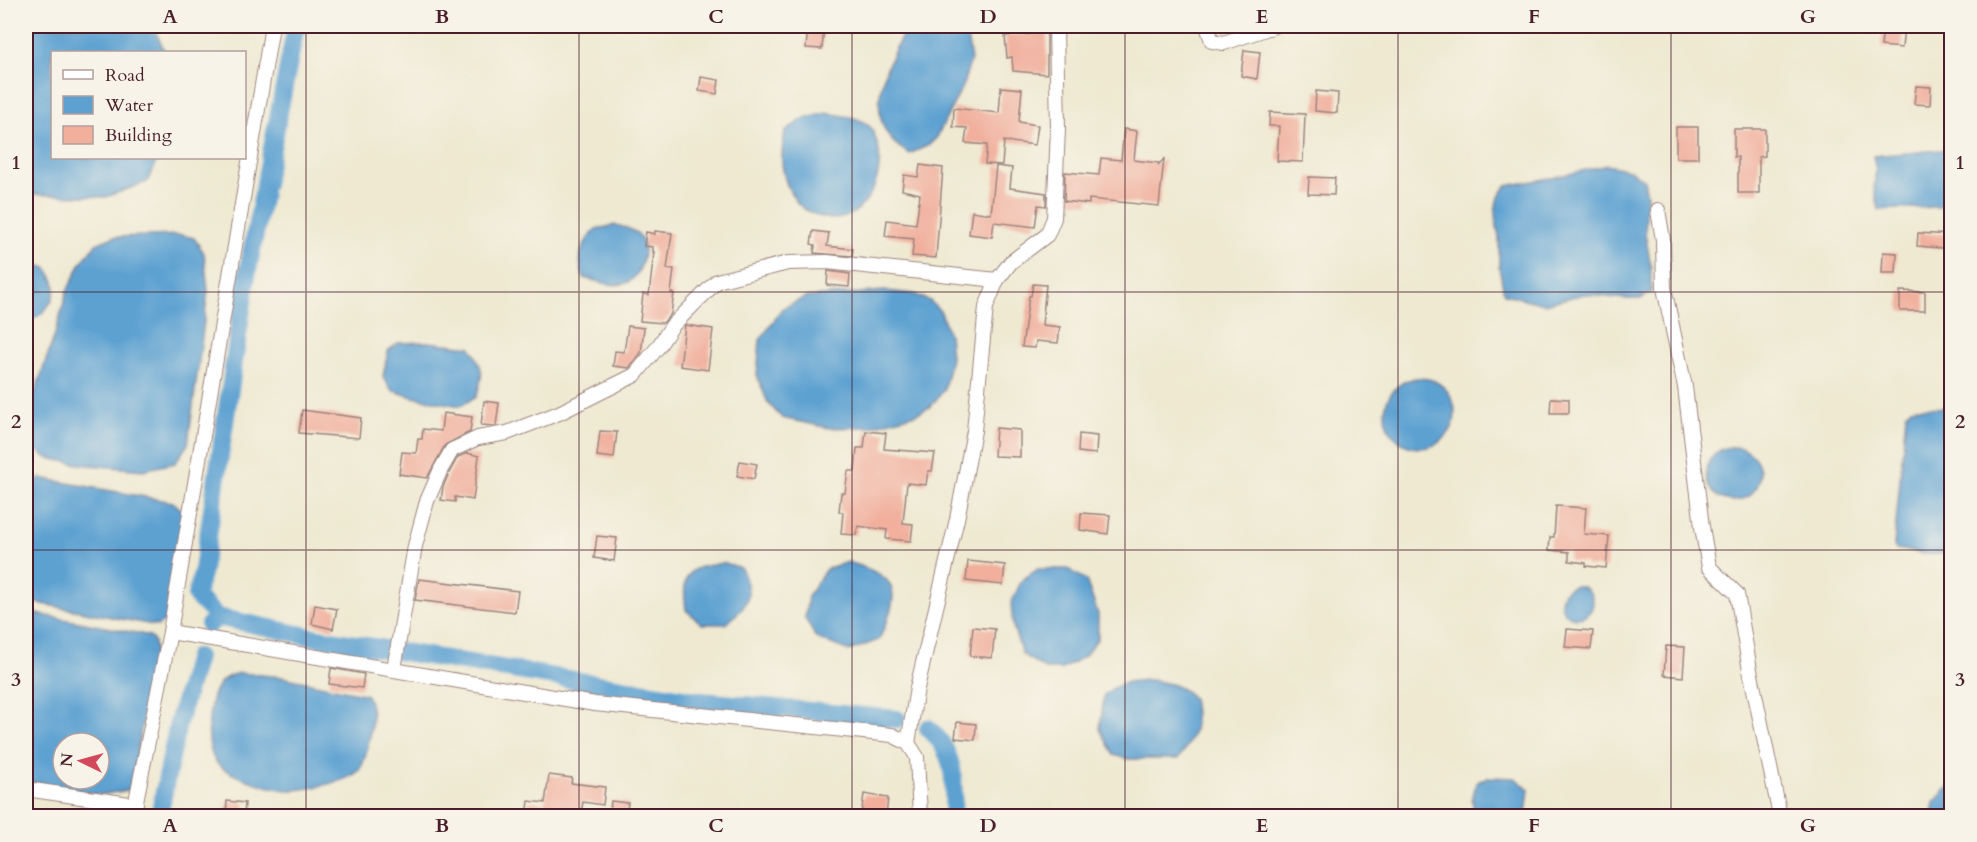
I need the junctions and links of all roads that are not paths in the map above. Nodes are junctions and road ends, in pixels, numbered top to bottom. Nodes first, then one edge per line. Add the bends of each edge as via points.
1 (272, 26) edge
2 (1056, 26) edge
3 (1207, 26) edge
4 (1274, 26) edge
5 (1658, 210) dead end
6 (997, 280) junction
7 (170, 632) junction
8 (393, 669) junction
9 (908, 743) junction
10 (26, 789) edge
11 (134, 811) edge
12 (920, 816) edge
13 (1780, 816) edge

1 - 7 street
2 - 6 street via 1058,129 1054,218 1047,235 1011,262
3 - 4 street via 1212,41 1224,43
5 - 13 street via 1664,288 1685,387 1709,567 1737,594
6 - 8 street via 827,262 788,263 717,281 672,326 635,375 560,413 452,450 424,512
6 - 9 street via 986,307 974,431
7 - 8 street
7 - 11 street
8 - 9 street via 595,704 871,732 892,735
9 - 12 street via 917,757
10 - 11 street

